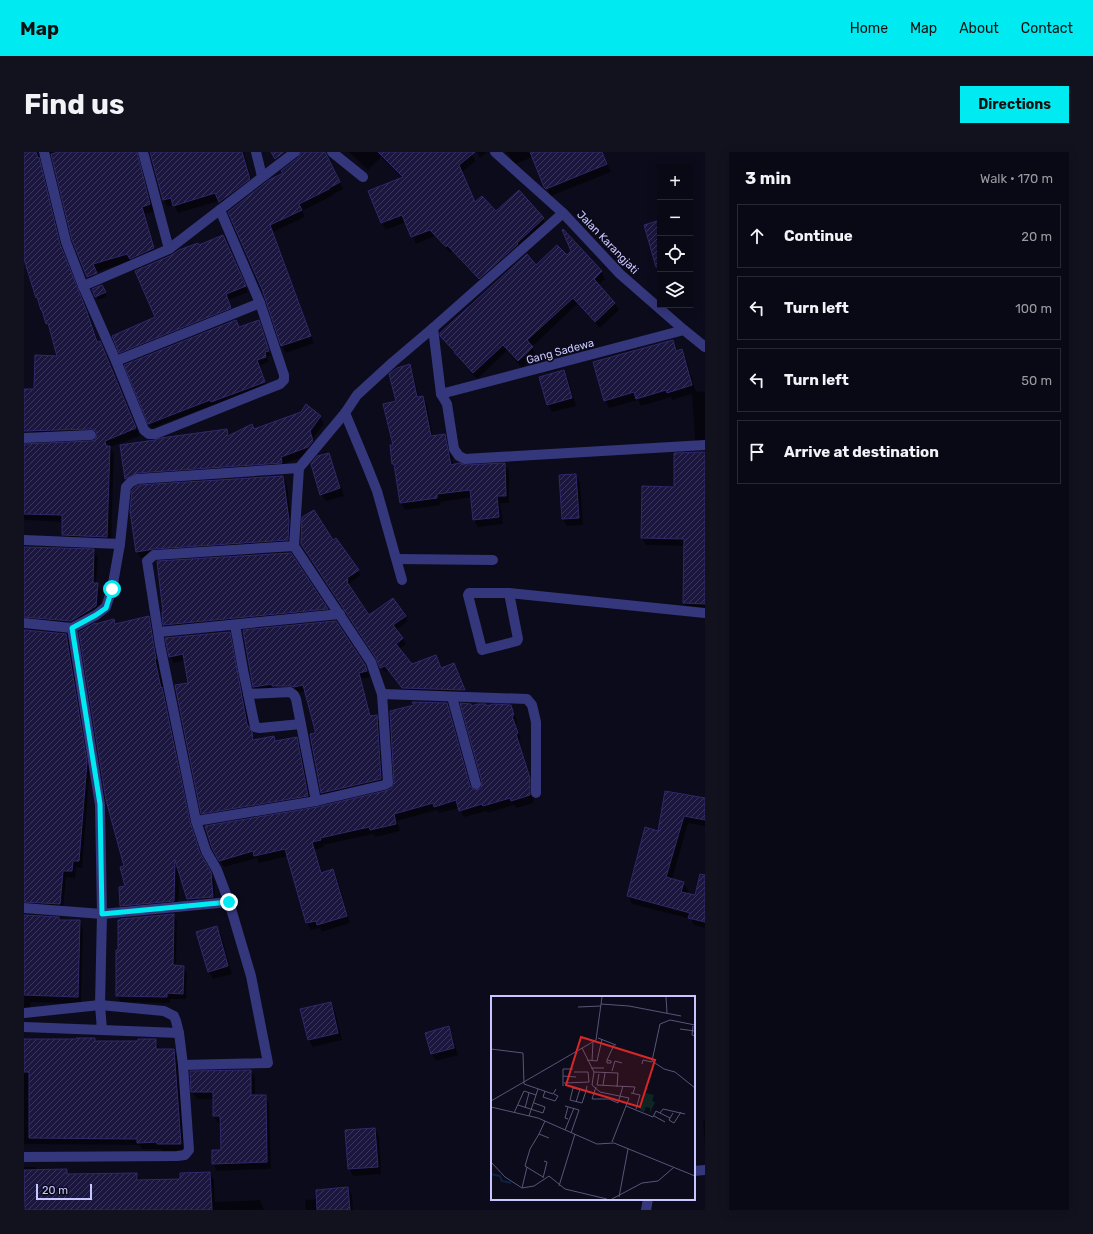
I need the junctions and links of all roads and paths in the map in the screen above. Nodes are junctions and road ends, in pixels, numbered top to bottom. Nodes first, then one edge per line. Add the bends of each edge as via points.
1 (44, 152) edge
2 (143, 152) edge
3 (256, 152) edge
4 (295, 152) edge
5 (332, 152) edge
6 (495, 152) edge
7 (262, 176) junction
8 (363, 177) dead end
9 (220, 210) junction
10 (563, 213) junction
11 (169, 249) junction
12 (83, 286) junction
13 (260, 303) junction
14 (433, 328) junction
15 (684, 330) junction
16 (705, 347) edge
17 (116, 361) junction
18 (441, 394) junction
19 (345, 413) junction
20 (91, 435) dead end
21 (24, 438) edge
22 (705, 445) edge
23 (299, 468) junction
24 (24, 540) edge
25 (120, 544) junction
26 (294, 546) junction
27 (397, 559) junction
28 (493, 560) dead end
29 (402, 580) dead end
30 (509, 593) junction
31 (705, 613) edge
32 (340, 614) junction
33 (24, 623) edge
34 (234, 625) junction
35 (72, 628) junction
36 (158, 632) junction
37 (248, 694) junction
38 (382, 694) junction
39 (452, 697) junction
40 (301, 724) junction
41 (476, 784) dead end
42 (536, 793) dead end
43 (316, 801) junction
44 (196, 821) junction
45 (229, 902) junction
46 (24, 908) edge
47 (102, 914) junction
48 (100, 1005) junction
49 (24, 1012) edge
50 (24, 1027) edge
51 (102, 1030) junction
52 (179, 1033) junction
53 (183, 1065) junction
54 (24, 1157) edge
55 (705, 1170) edge
56 (695, 1171) edge
57 (648, 1200) edge
58 (646, 1210) edge

1 - 12 street via 66,242
2 - 11 street
3 - 7 street
4 - 7 street
5 - 8 street
6 - 10 street, Jalan Karangjati
7 - 9 street
9 - 11 street
9 - 13 street
10 - 14 street
10 - 15 street, Jalan Karangjati via 620,274
11 - 12 street
12 - 17 street
13 - 17 street
13 - 17 street via 284,375 284,380 280,384 155,434 149,434 144,430
14 - 18 street
14 - 19 street via 357,395
15 - 16 street, Jalan Karangjati
15 - 18 street, Gang Sadewa
18 - 22 street via 447,404 454,449 465,459
19 - 23 street
19 - 27 street via 374,485
20 - 21 street
23 - 25 street via 137,479 126,487
23 - 26 street
24 - 25 street
25 - 35 street via 106,608
26 - 32 street
26 - 36 street via 154,555 147,561
27 - 28 street
27 - 29 street
30 - 30 street via 468,594 482,650 518,639
30 - 31 street
32 - 34 street
32 - 38 street via 371,662
33 - 35 street
34 - 36 street
34 - 37 street
35 - 47 street via 100,804
36 - 44 street
37 - 40 street via 290,692 296,699
37 - 40 street via 256,727
38 - 39 street
38 - 43 street via 388,782
39 - 41 street
39 - 42 street via 527,699 532,705 536,722
40 - 43 street
43 - 44 street
44 - 45 street via 206,851 217,870
45 - 47 street
45 - 53 street via 251,976 268,1063
46 - 47 street
47 - 48 street
48 - 49 street
48 - 51 street
48 - 52 street via 164,1011 174,1016
50 - 51 street
51 - 52 street
52 - 53 street
53 - 54 street via 189,1150 185,1155
55 - 56 street
57 - 58 street

